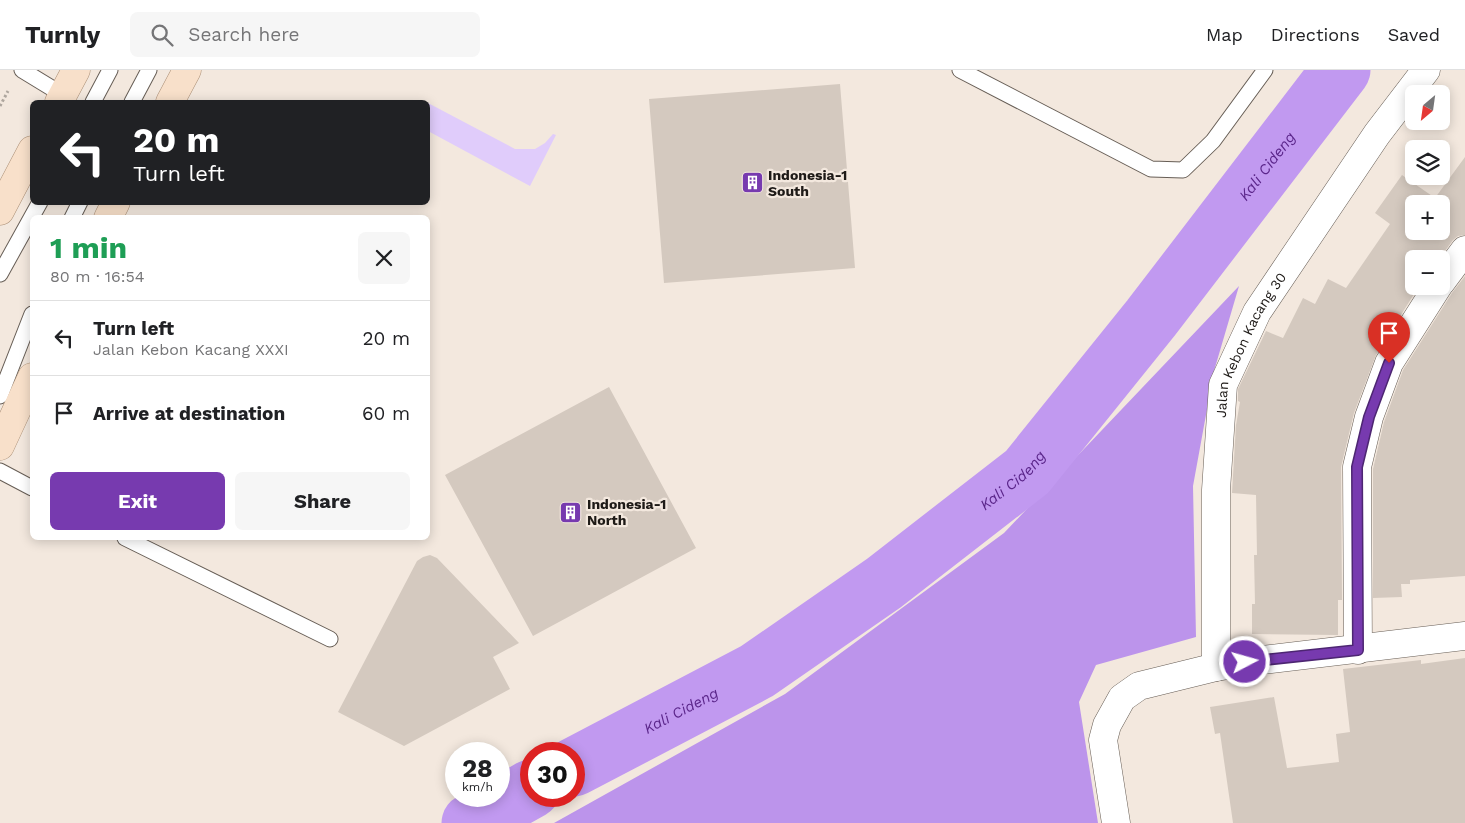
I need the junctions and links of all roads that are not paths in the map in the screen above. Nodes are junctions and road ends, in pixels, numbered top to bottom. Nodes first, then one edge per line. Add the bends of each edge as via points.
1 (22, 70) edge
2 (76, 70) edge
3 (110, 70) edge
4 (149, 70) edge
5 (187, 70) edge
6 (960, 70) edge
7 (1264, 70) edge
8 (1426, 70) edge
9 (61, 99) edge
10 (93, 100) edge
11 (133, 100) edge
12 (171, 100) edge
13 (30, 154) edge
14 (0, 211) edge
15 (30, 220) edge
16 (1465, 250) edge
17 (1450, 270) edge
18 (0, 274) edge
19 (1432, 295) edge
20 (30, 319) edge
21 (30, 381) edge
22 (0, 396) edge
23 (0, 446) edge
24 (0, 471) edge
25 (30, 487) edge
26 (128, 540) edge
27 (1465, 636) edge
28 (330, 639) dead end
29 (1358, 650) junction
30 (1216, 667) junction
31 (1116, 823) edge

1 - 9 lane
2 - 9 main road
3 - 10 lane
4 - 11 lane
5 - 12 main road
6 - 7 lane via 1151,169 1183,170 1213,141
8 - 30 street, Jalan Kebon Kacang 30 via 1377,134 1257,312 1224,386 1216,490
13 - 14 main road
15 - 18 lane
16 - 17 street
19 - 29 street via 1389,363 1369,417 1357,467
20 - 22 lane
21 - 23 main road
24 - 25 lane
26 - 28 lane
27 - 29 street
29 - 30 street
30 - 31 street via 1139,686 1122,698 1102,740

